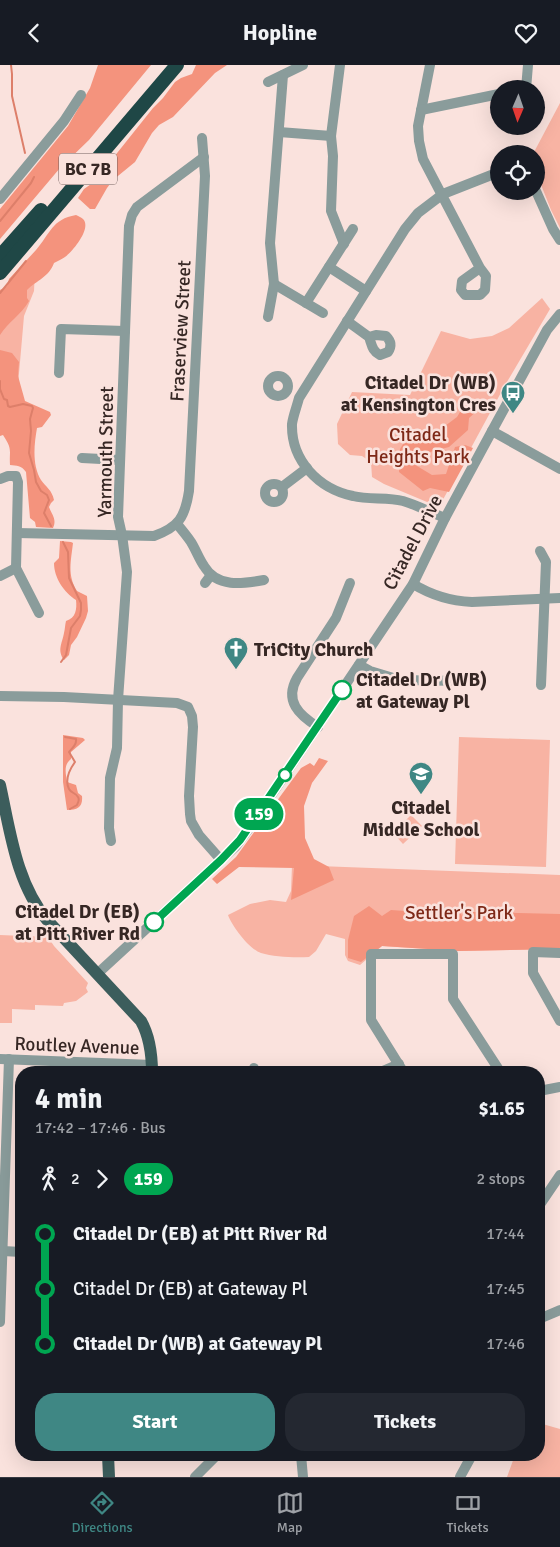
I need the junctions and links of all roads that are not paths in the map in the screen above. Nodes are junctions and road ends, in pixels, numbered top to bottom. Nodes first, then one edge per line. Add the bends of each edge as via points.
1 (165, 65) edge
2 (178, 65) edge
3 (303, 65) edge
4 (340, 65) edge
5 (430, 65) edge
6 (528, 65) edge
7 (284, 75) junction
8 (527, 80) edge
9 (268, 82) dead end
10 (81, 95) dead end
11 (490, 96) edge
12 (421, 110) junction
13 (279, 132) junction
14 (331, 135) junction
15 (202, 138) dead end
16 (204, 157) junction
17 (490, 176) edge
18 (443, 194) junction
19 (0, 199) edge
20 (540, 200) edge
21 (353, 229) dead end
22 (560, 240) edge
23 (344, 244) junction
24 (0, 256) edge
25 (329, 267) junction
26 (480, 268) dead end
27 (0, 273) edge
28 (274, 284) junction
29 (366, 291) junction
30 (306, 303) junction
31 (323, 313) dead end
32 (560, 314) edge
33 (268, 317) dead end
34 (347, 321) junction
35 (125, 331) junction
36 (369, 337) dead end
37 (60, 373) dead end
38 (287, 389) dead end
39 (299, 398) junction
40 (492, 431) junction
41 (82, 458) dead end
42 (120, 460) junction
43 (307, 468) junction
44 (560, 469) edge
45 (0, 479) edge
46 (282, 487) dead end
47 (445, 518) junction
48 (177, 524) junction
49 (17, 533) junction
50 (122, 535) junction
51 (540, 551) dead end
52 (16, 568) junction
53 (0, 576) edge
54 (264, 580) dead end
55 (350, 583) dead end
56 (413, 584) junction
57 (545, 598) junction
58 (560, 598) edge
59 (39, 613) dead end
60 (359, 665) junction
61 (461, 681) dead end
62 (542, 685) dead end
63 (0, 696) edge
64 (118, 700) junction
65 (318, 727) junction
66 (0, 785) edge
67 (3, 813) edge
68 (111, 841) dead end
69 (221, 860) junction
70 (560, 953) edge
71 (97, 974) junction
72 (560, 1021) edge
73 (4, 1059) edge
74 (108, 1066) edge
75 (152, 1066) edge
76 (401, 1066) edge
77 (496, 1066) edge
78 (560, 1087) edge
79 (545, 1090) edge
80 (560, 1175) edge
81 (545, 1197) edge
82 (2, 1218) edge
83 (4, 1251) junction
84 (15, 1252) edge
85 (1, 1293) edge
86 (560, 1310) edge
87 (545, 1316) edge
88 (0, 1322) edge
89 (108, 1461) edge
90 (211, 1461) edge
91 (302, 1461) edge
92 (469, 1461) edge
93 (109, 1477) edge
94 (195, 1477) edge
95 (303, 1477) edge
96 (460, 1477) edge

1 - 24 highway, BC 7B
2 - 27 highway, BC 7B
3 - 7 street
4 - 14 street
5 - 12 street
6 - 8 street
7 - 9 street
7 - 13 street
10 - 19 street via 64,121
11 - 12 street
12 - 18 street via 418,126 423,159
13 - 14 street
13 - 28 street via 270,243
14 - 23 street via 331,211
15 - 16 street, Fraserview Street
16 - 35 street, Yarmouth Street via 137,207 132,215
16 - 48 street, Fraserview Street via 189,491 187,507
17 - 18 street
18 - 26 street
18 - 29 street via 418,213 405,229
20 - 22 street
21 - 23 street
23 - 25 street
25 - 29 street
25 - 30 street
28 - 30 street
28 - 33 street
29 - 34 street
30 - 31 street
32 - 40 street, Citadel Drive via 547,330
34 - 36 street
34 - 39 street
35 - 37 street via 61,329
35 - 42 street, Yarmouth Street
38 - 39 street
39 - 43 street via 292,423 294,443 299,459
40 - 44 street
40 - 47 street, Citadel Drive
41 - 42 street
42 - 50 street, Yarmouth Street via 118,517
43 - 46 street
43 - 47 street via 333,490 354,496 403,501
45 - 49 street via 16,476 18,482
47 - 56 street, Citadel Drive
48 - 50 street via 154,536
48 - 54 street via 190,541 208,579 244,584
49 - 50 street
49 - 52 street
50 - 64 street, Yarmouth Street via 127,572
51 - 57 street via 546,562
52 - 53 street
52 - 59 street
55 - 65 street via 336,619 293,686 293,699 298,711
56 - 57 street via 424,591 460,601
56 - 60 street, Citadel Drive
57 - 58 street
57 - 62 street
60 - 61 street via 400,680
60 - 65 street, Citadel Drive
63 - 64 street
64 - 68 street, Yarmouth Street via 117,748 110,778
64 - 69 street via 177,703 188,707 193,727 189,796 191,821
65 - 69 street, Citadel Drive via 250,827
66 - 67 main road
67 - 71 main road via 35,905
69 - 71 street, Citadel Drive
70 - 72 street via 533,952 533,973
71 - 75 main road via 141,1021 149,1041
73 - 74 street, Routley Avenue
73 - 82 street
76 - 77 street via 371,1019 371,954 453,954 453,999
78 - 79 street
80 - 81 street
82 - 83 street
83 - 84 street
83 - 85 street
85 - 88 street
86 - 87 street
89 - 93 main road
90 - 94 street
91 - 95 street
92 - 96 street

